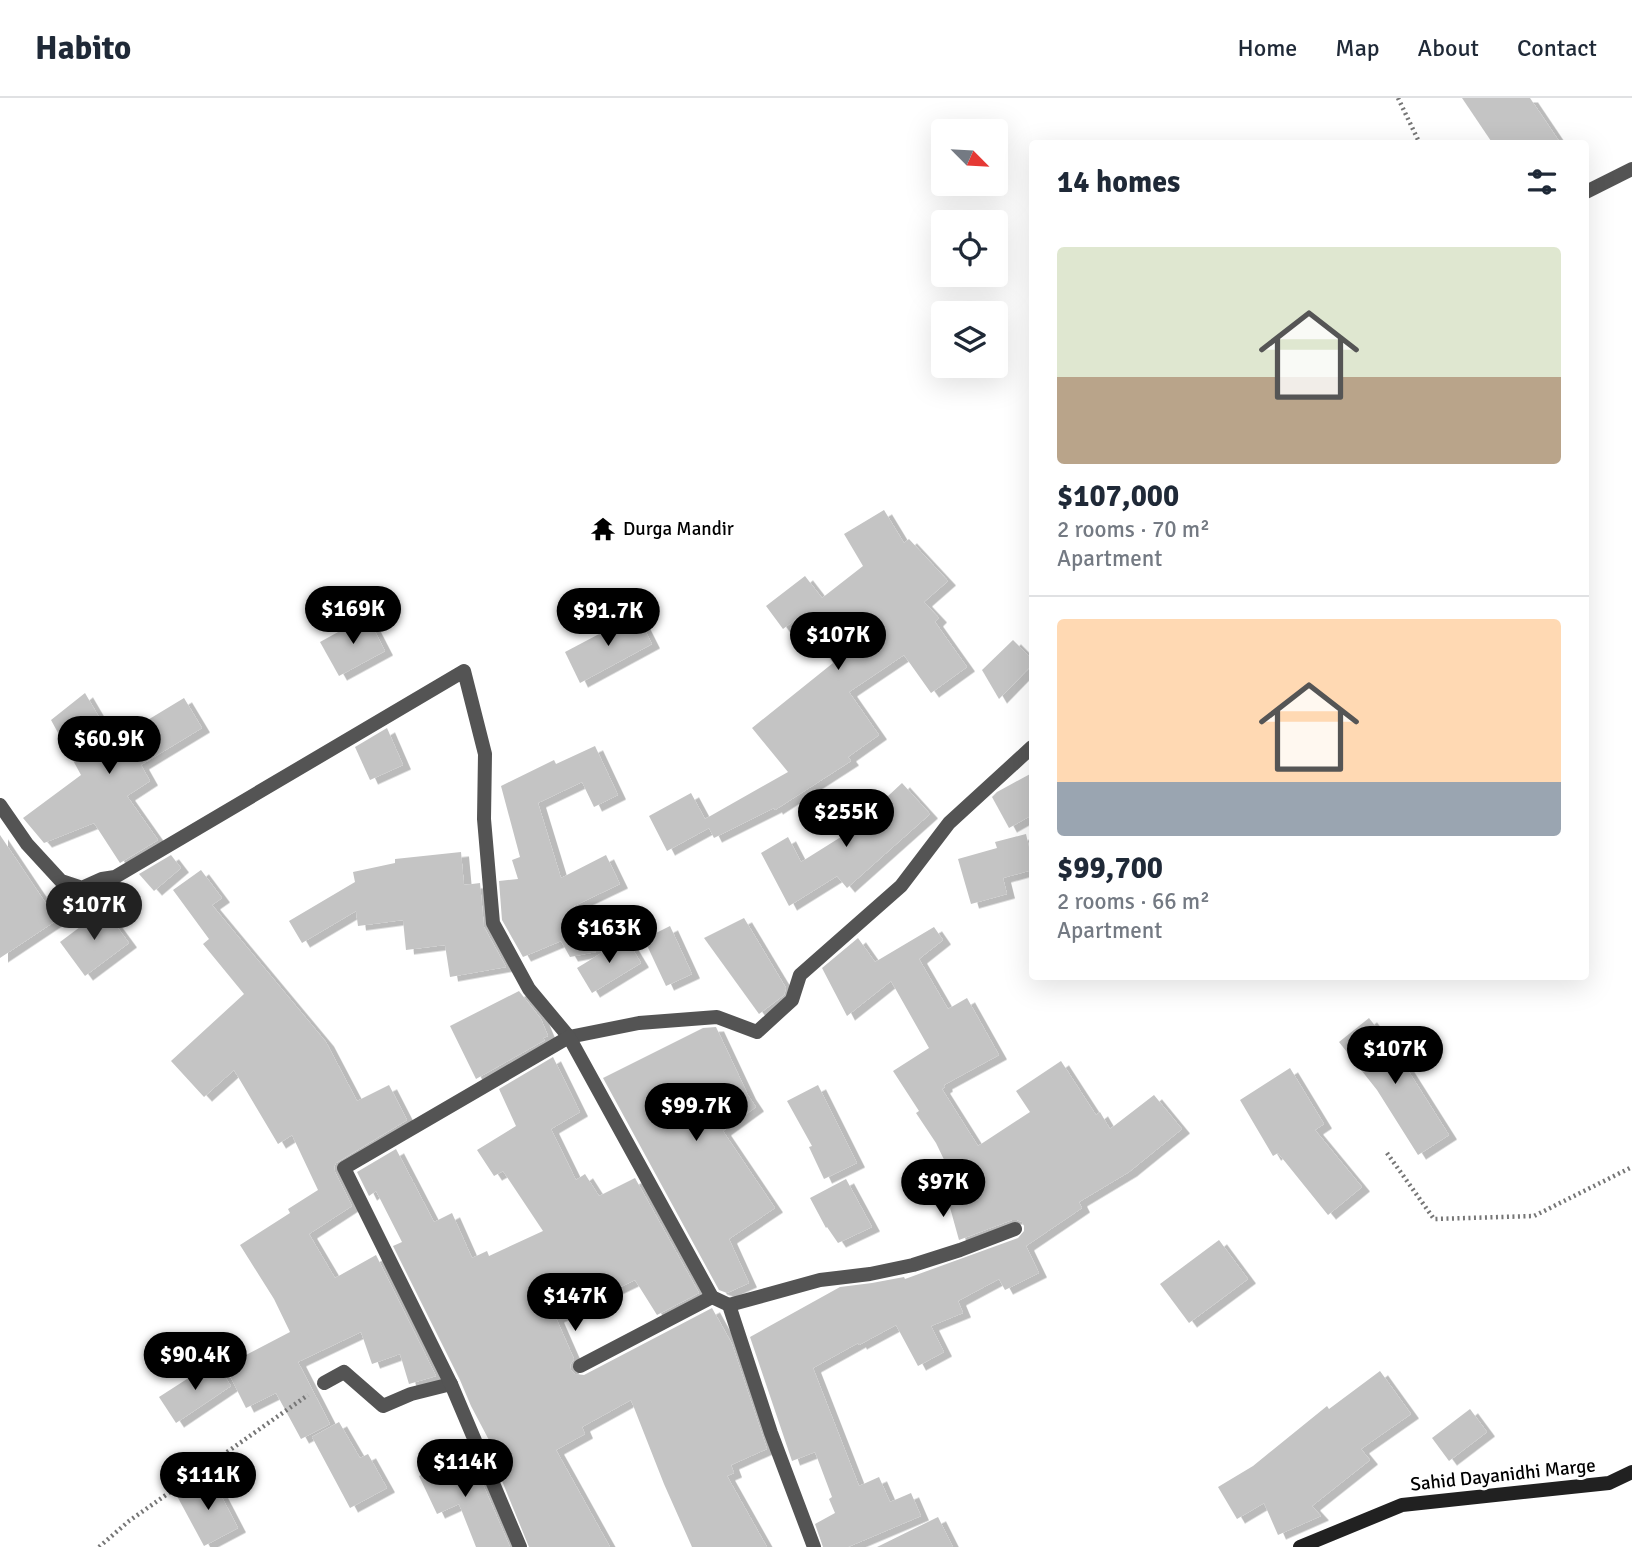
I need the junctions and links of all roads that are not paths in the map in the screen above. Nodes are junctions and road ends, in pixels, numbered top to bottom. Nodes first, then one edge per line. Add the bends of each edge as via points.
1 (1632, 169) edge
2 (1589, 190) edge
3 (1029, 750) edge
4 (0, 805) edge
5 (569, 1037) junction
6 (1015, 1229) dead end
7 (712, 1297) junction
8 (729, 1305) junction
9 (580, 1366) dead end
10 (324, 1383) road end
11 (452, 1384) junction
12 (1632, 1472) edge
13 (520, 1547) edge
14 (814, 1547) edge
15 (1300, 1547) edge

1 - 2 street
3 - 5 street via 949,823 901,886 800,975 792,1000 757,1032 717,1017 639,1023
4 - 5 street via 61,881 82,888 115,877 464,671 485,754 484,819 493,922 529,989
5 - 7 street
5 - 11 street via 344,1168
6 - 8 street via 913,1265 820,1280
7 - 8 street
7 - 9 street
8 - 14 street
10 - 11 street via 344,1372 383,1406
11 - 13 street
12 - 15 street, Sahid Dayanidhi Marge via 1609,1483 1402,1505

